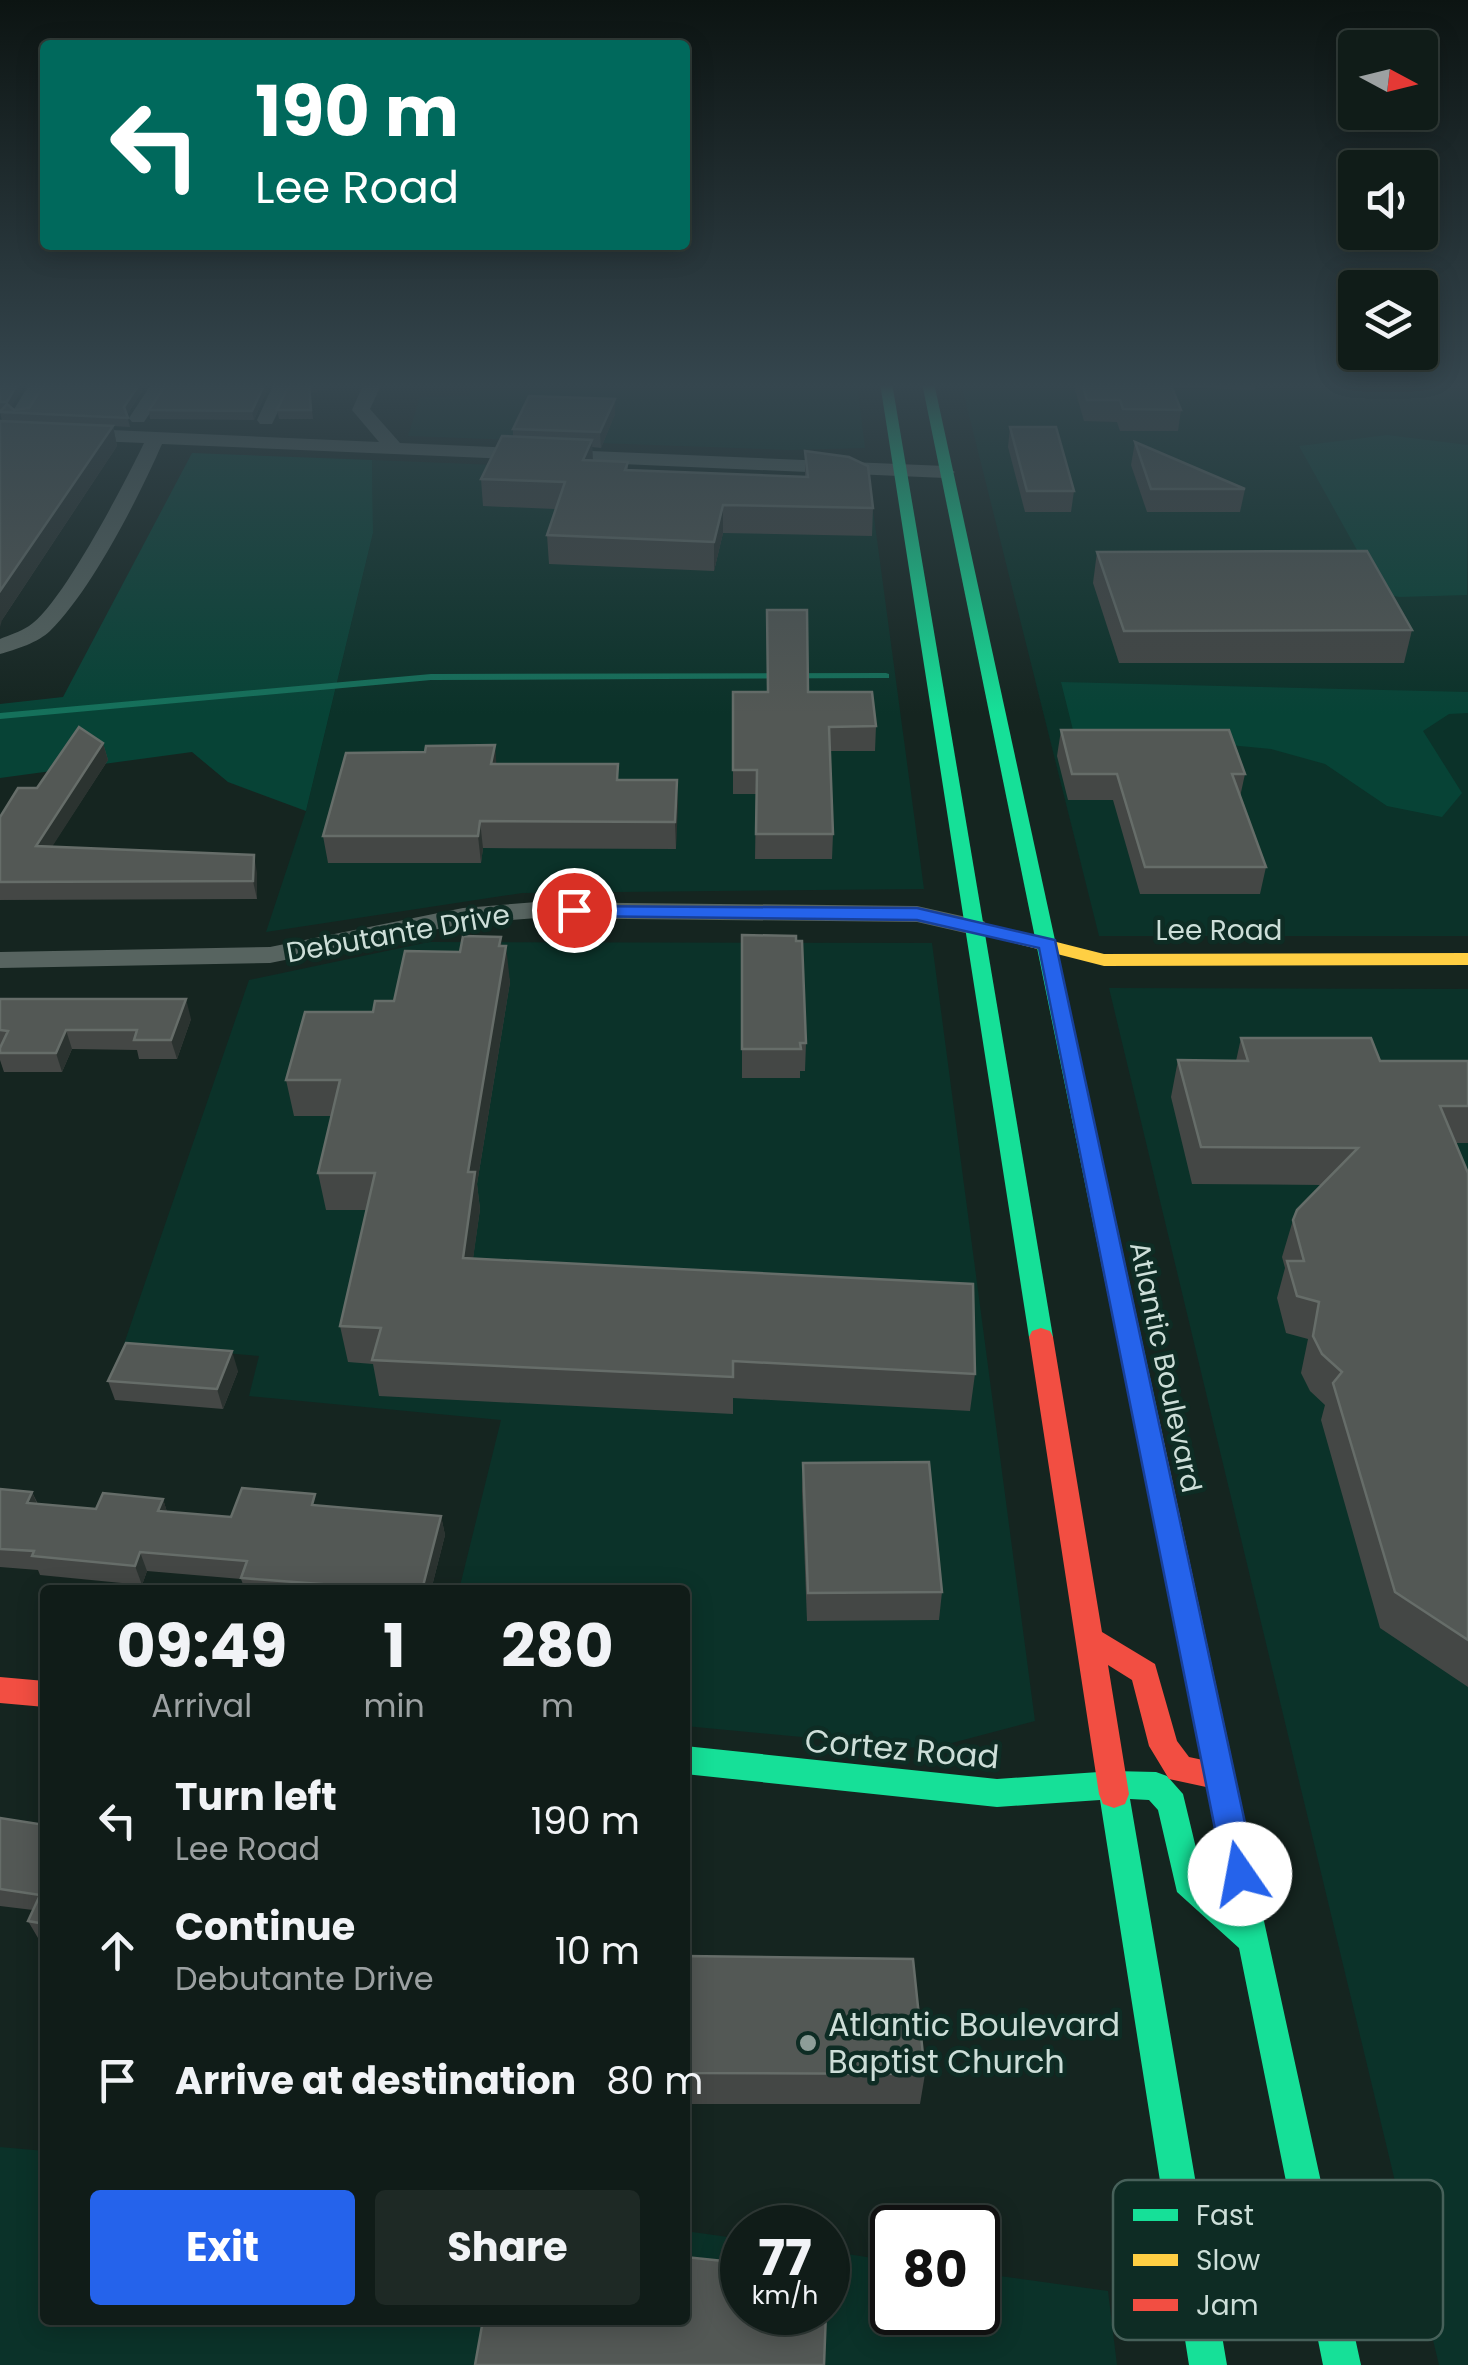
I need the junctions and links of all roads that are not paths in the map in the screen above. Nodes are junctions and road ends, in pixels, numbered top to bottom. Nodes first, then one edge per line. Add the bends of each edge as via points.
1 (131, 493) edge
2 (903, 493) edge
3 (949, 493) edge
4 (0, 648) edge
5 (974, 927) junction
6 (1048, 944) junction
7 (0, 960) edge
8 (1468, 960) edge
9 (1090, 1639) junction
10 (0, 1690) edge
11 (40, 1694) edge
12 (690, 1761) edge
13 (1220, 1776) junction
14 (1113, 1785) junction
15 (1254, 1940) junction
16 (1178, 2180) edge
17 (1304, 2180) edge
18 (1204, 2340) edge
19 (1337, 2340) edge
20 (1208, 2365) edge
21 (1342, 2365) edge

1 - 4 street via 39,630
2 - 5 main road
3 - 6 main road, Atlantic Boulevard via 1013,816
5 - 6 main road, Lee Road
5 - 7 street, Debutante Drive via 917,914 537,910 463,916 270,955
5 - 9 main road
6 - 8 main road, Lee Road via 1104,960
6 - 13 main road, Atlantic Boulevard
9 - 13 main road via 1145,1672 1164,1746 1180,1768
9 - 14 main road
10 - 11 main road
12 - 14 main road, Cortez Road via 997,1793
13 - 15 main road, Atlantic Boulevard
14 - 15 main road, Cortez Road via 1156,1786 1172,1804 1188,1881
14 - 16 main road
15 - 17 main road, Atlantic Boulevard
18 - 20 main road
19 - 21 main road, Atlantic Boulevard

